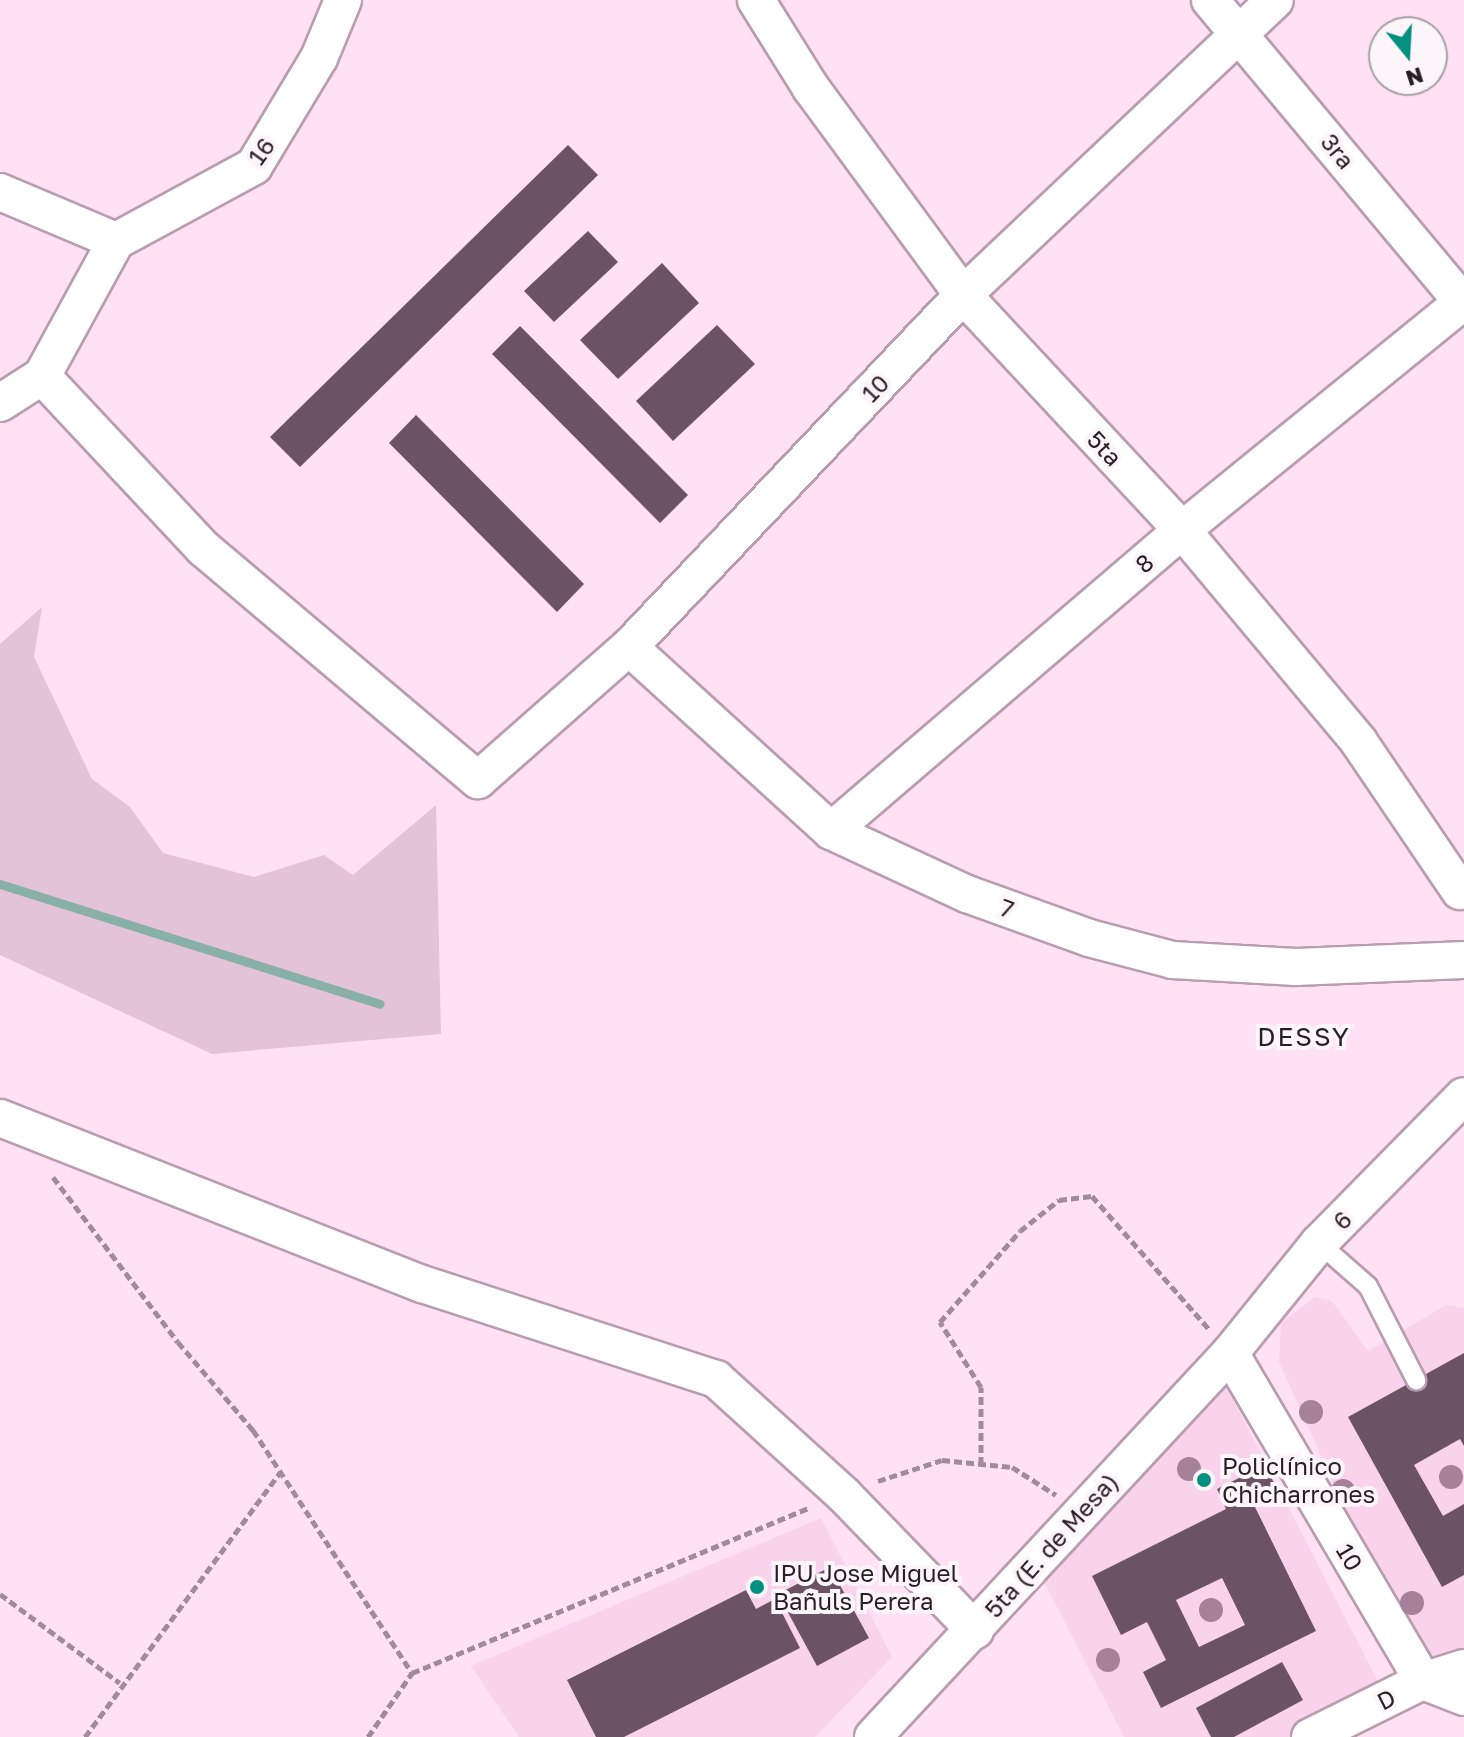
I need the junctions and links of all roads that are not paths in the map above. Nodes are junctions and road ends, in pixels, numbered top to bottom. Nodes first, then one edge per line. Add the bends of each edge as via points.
1 (343, 0) edge
2 (756, 0) edge
3 (1210, 0) edge
4 (1275, 0) edge
5 (1239, 30) junction
6 (0, 192) edge
7 (116, 241) junction
8 (963, 295) junction
9 (1464, 303) edge
10 (42, 376) junction
11 (0, 403) edge
12 (1182, 530) junction
13 (629, 647) junction
14 (831, 831) junction
15 (1460, 891) dead end
16 (1464, 960) edge
17 (1464, 1096) edge
18 (0, 1118) edge
19 (1452, 1128) edge
20 (1319, 1243) junction
21 (1230, 1353) junction
22 (1416, 1380) dead end
23 (975, 1630) junction
24 (1464, 1668) edge
25 (1423, 1681) junction
26 (1464, 1697) edge
27 (873, 1737) edge
28 (1310, 1737) edge

1 - 7 street, 16 via 319,58 254,166
2 - 8 street, 5ta via 811,88
3 - 5 street, 3ra
4 - 5 street, 10
5 - 8 street, 10
5 - 9 street, 3ra
6 - 7 street
7 - 10 street
8 - 12 street, 5ta
8 - 13 street, 10
9 - 12 street, 8
10 - 11 street
10 - 13 street, 10 via 203,548 478,780
12 - 14 street, 8
12 - 15 street, 5ta via 1359,742
13 - 14 street, 7
14 - 16 street, 7 via 967,894 1089,938 1172,960 1296,967
17 - 19 street, 6
18 - 23 street via 422,1284 716,1379 843,1494
19 - 20 street, 6
20 - 21 street, 6
20 - 22 lane via 1368,1286
21 - 23 street, 5ta (E. de Mesa)
21 - 25 street, 10
23 - 27 street, 5ta (E. de Mesa)
24 - 25 street, D
25 - 26 street
25 - 28 street, D

